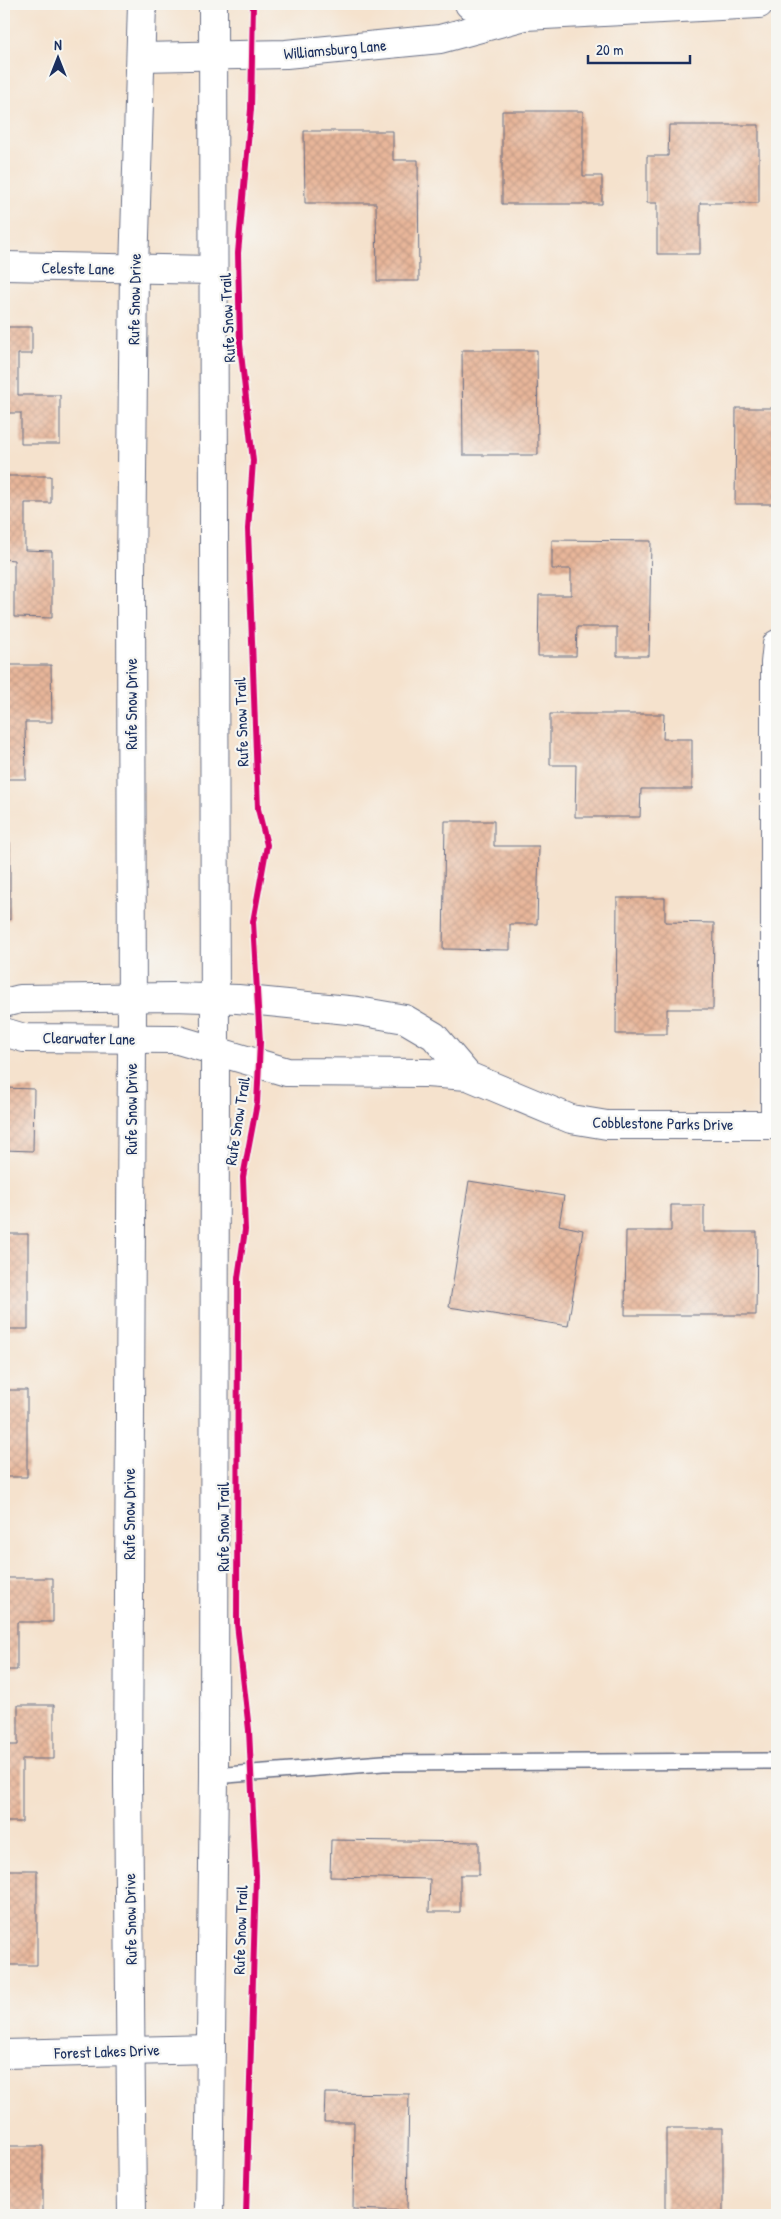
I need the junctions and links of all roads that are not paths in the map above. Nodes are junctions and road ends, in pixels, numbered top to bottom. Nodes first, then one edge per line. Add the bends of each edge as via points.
1 (142, 4) edge
2 (213, 4) edge
3 (469, 4) edge
4 (759, 4) edge
5 (525, 16) junction
6 (212, 57) junction
7 (141, 58) junction
8 (4, 266) edge
9 (134, 268) junction
10 (213, 270) junction
11 (777, 644) edge
12 (132, 998) junction
13 (215, 999) junction
14 (4, 1003) edge
15 (4, 1032) edge
16 (132, 1039) junction
17 (176, 1039) joint
18 (215, 1052) junction
19 (468, 1076) junction
20 (776, 1126) edge
21 (777, 1761) edge
22 (214, 1776) junction
23 (211, 2049) junction
24 (131, 2050) junction
25 (4, 2054) edge
26 (132, 2215) edge
27 (209, 2215) edge

1 - 7 main road, Rufe Snow Drive
2 - 6 main road
3 - 5 main road, Williamsburg Lane
4 - 5 main road, Williamsburg Lane
5 - 6 main road, Williamsburg Lane via 440,39 286,54
6 - 7 main road, Williamsburg Lane
6 - 10 main road
7 - 9 main road, Rufe Snow Drive
8 - 9 main road, Celeste Lane
9 - 10 main road, Celeste Lane
9 - 12 main road, Rufe Snow Drive
10 - 13 main road
11 - 20 main road via 774,663
12 - 13 main road, Cobblestone Parks Drive
12 - 14 main road via 20,999
12 - 16 main road, Rufe Snow Drive
13 - 18 main road
13 - 19 main road, Cobblestone Parks Drive via 358,1011 405,1019 434,1036
15 - 16 main road, Clearwater Lane via 24,1038
16 - 17 main road, Clearwater Lane
16 - 24 main road, Rufe Snow Drive via 128,1780
17 - 18 main road, Cobblestone Parks Drive
18 - 19 main road, Cobblestone Parks Drive via 287,1072
18 - 22 main road
19 - 20 main road, Cobblestone Parks Drive via 572,1119 607,1125
21 - 22 lane via 383,1763
22 - 23 main road
23 - 24 main road, Forest Lakes Drive
23 - 27 main road
24 - 25 main road, Forest Lakes Drive
24 - 26 main road, Rufe Snow Drive

